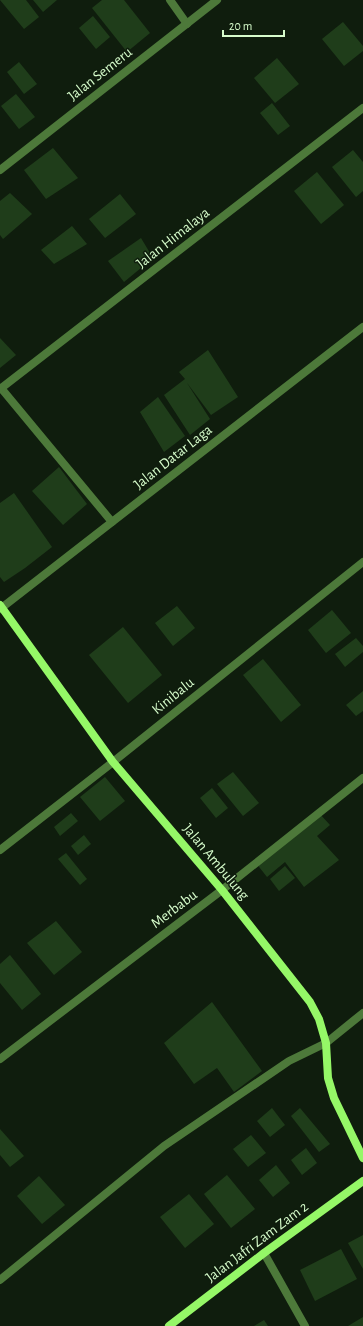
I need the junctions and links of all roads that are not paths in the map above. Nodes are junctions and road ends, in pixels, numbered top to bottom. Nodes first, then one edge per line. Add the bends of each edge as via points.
1 (170, 0) edge
2 (217, 0) edge
3 (188, 24) junction
4 (363, 108) edge
5 (0, 170) edge
6 (363, 327) edge
7 (1, 389) edge
8 (112, 522) junction
9 (363, 562) edge
10 (1, 607) edge
11 (113, 762) junction
12 (363, 778) edge
13 (0, 850) edge
14 (222, 890) junction
15 (363, 1013) edge
16 (326, 1043) junction
17 (0, 1059) edge
18 (363, 1158) edge
19 (363, 1181) edge
20 (264, 1253) junction
21 (0, 1280) edge
22 (170, 1326) edge
23 (305, 1326) edge

1 - 3 street
2 - 3 street, Jalan Semeru
3 - 5 street, Jalan Semeru
4 - 7 street, Jalan Himalaya
6 - 8 street, Jalan Datar Laga
7 - 8 street
8 - 10 street, Jalan Datar Laga
9 - 11 street, Kinibalu
10 - 11 street, Jalan Ambulung
11 - 13 street, Kinibalu
11 - 14 street, Jalan Ambulung
12 - 14 street, Merbabu
14 - 16 street, Jalan Ambulung via 310,1002
14 - 17 street, Merbabu
15 - 16 street
16 - 18 street, Jalan Ambulung via 328,1078 334,1098
16 - 21 street via 289,1061 164,1146
19 - 20 street, Jalan Jafri Zam Zam 2
20 - 22 street, Jalan Jafri Zam Zam 2
20 - 23 street

